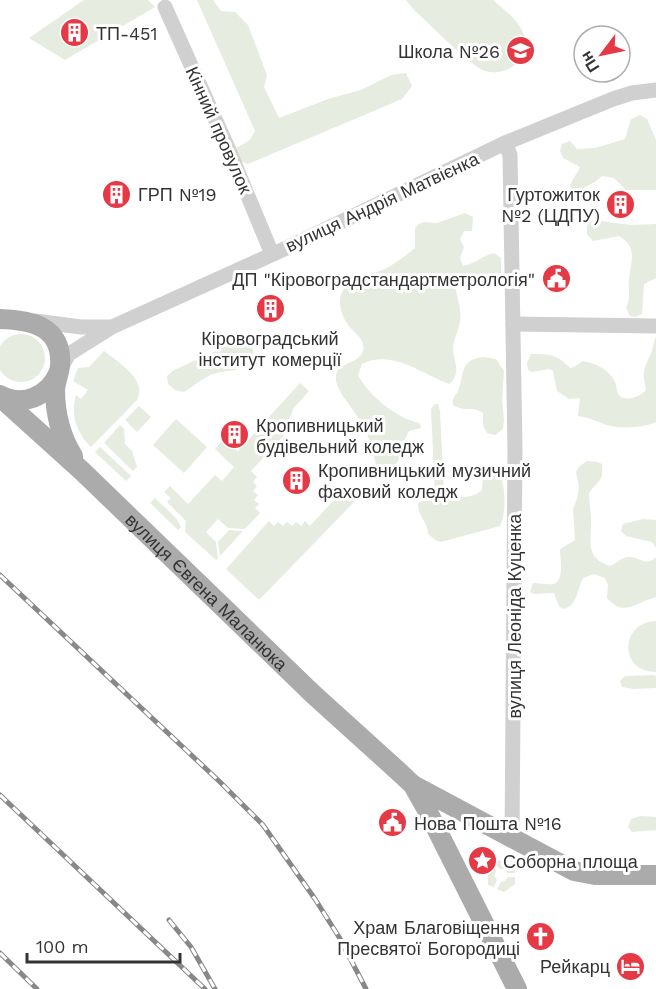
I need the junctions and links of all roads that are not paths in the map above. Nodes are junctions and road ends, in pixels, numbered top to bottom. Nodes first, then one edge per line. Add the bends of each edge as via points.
1 (165, 7) dead end
2 (656, 90) edge
3 (505, 143) junction
4 (272, 254) junction
5 (0, 319) edge
6 (24, 320) junction
7 (513, 324) junction
8 (0, 325) edge
9 (656, 326) edge
10 (112, 327) junction
11 (59, 371) junction
12 (0, 396) edge
13 (82, 471) junction
14 (413, 785) junction
15 (512, 839) junction
16 (656, 874) edge
17 (517, 989) edge

1 - 4 street, Кінний провулок
2 - 3 street, вулиця Андрія Матвієнка via 613,99
3 - 4 street, вулиця Андрія Матвієнка
3 - 7 street, вулиця Леоніда Куценка via 510,155
4 - 10 street, вулиця Андрія Матвієнка
5 - 6 main road
6 - 8 main road
6 - 10 street
6 - 11 main road via 42,327 55,341
7 - 9 street
7 - 15 street, вулиця Леоніда Куценка
10 - 11 street, вулиця Андрія Матвієнка via 69,354
11 - 12 main road via 52,384 38,396 12,400
11 - 13 main road via 55,391 59,427
12 - 13 main road, вулиця Євгена Маланюка
13 - 14 main road, вулиця Євгена Маланюка
14 - 15 main road
14 - 17 main road
15 - 16 main road via 581,873

